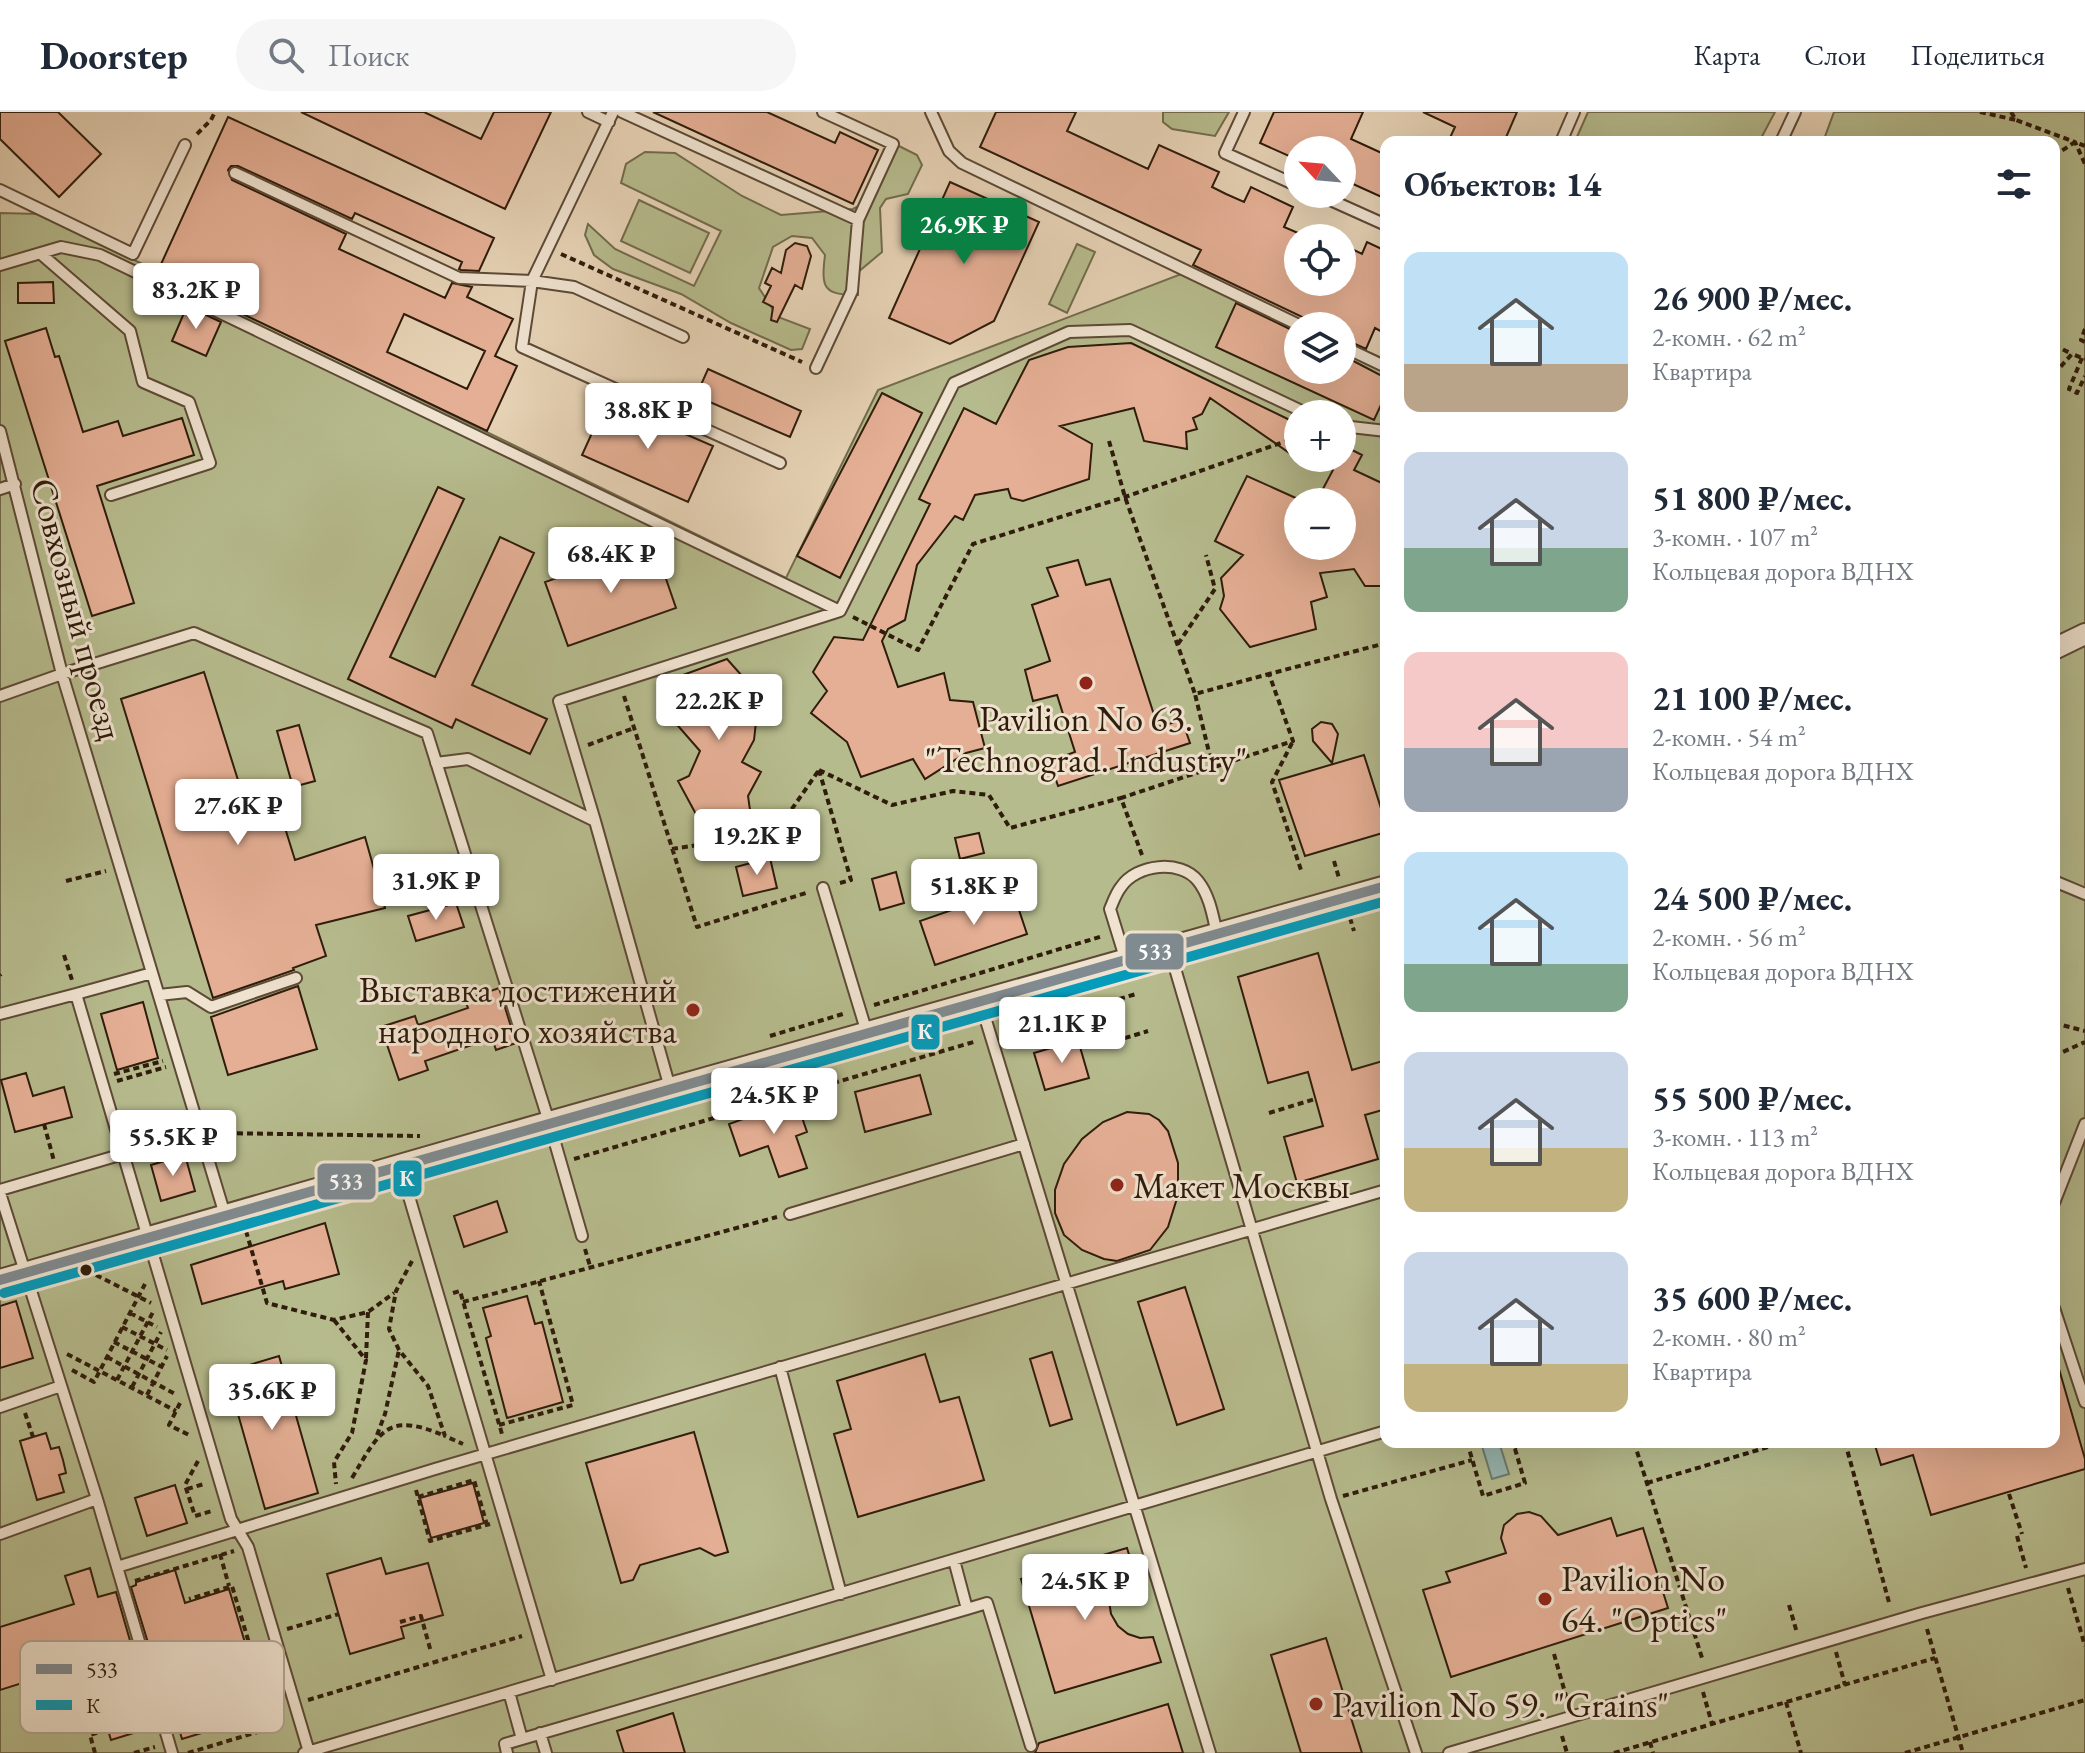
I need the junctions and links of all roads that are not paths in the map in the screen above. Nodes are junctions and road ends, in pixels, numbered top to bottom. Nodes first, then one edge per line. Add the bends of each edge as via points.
1 (588, 112) edge
2 (622, 112) edge
3 (823, 112) edge
4 (931, 112) edge
5 (1244, 112) edge
6 (1574, 112) edge
7 (1795, 112) edge
8 (611, 117) edge
9 (1564, 136) edge
10 (1784, 136) edge
11 (185, 145) road end
12 (235, 173) dead end
13 (1284, 180) edge
14 (0, 190) edge
15 (1348, 208) edge
16 (858, 220) junction
17 (1380, 222) edge
18 (41, 254) junction
19 (0, 265) edge
20 (532, 281) junction
21 (1284, 318) edge
22 (683, 337) dead end
23 (1356, 353) edge
24 (1380, 364) edge
25 (816, 368) road end
26 (1284, 403) edge
27 (1356, 428) edge
28 (1380, 430) edge
29 (0, 431) edge
30 (780, 463) dead end
31 (15, 484) junction
32 (0, 489) edge
33 (111, 495) dead end
34 (840, 611) junction
35 (2085, 634) edge
36 (2060, 646) edge
37 (62, 674) junction
38 (0, 696) edge
39 (436, 763) junction
40 (595, 821) junction
41 (2060, 884) edge
42 (823, 888) road end
43 (1380, 888) edge
44 (2085, 894) edge
45 (1217, 934) junction
46 (1169, 948) junction
47 (1126, 961) junction
48 (152, 973) junction
49 (296, 978) dead end
50 (76, 994) junction
51 (159, 995) junction
52 (980, 1001) junction
53 (0, 1014) edge
54 (867, 1033) junction
55 (670, 1088) junction
56 (549, 1122) junction
57 (2085, 1124) edge
58 (1024, 1144) junction
59 (124, 1155) junction
60 (400, 1166) junction
61 (2060, 1188) edge
62 (0, 1191) edge
63 (1380, 1192) edge
64 (790, 1214) road end
65 (225, 1215) junction
66 (1253, 1229) junction
67 (582, 1236) dead end
68 (148, 1237) junction
69 (25, 1273) junction
70 (0, 1280) edge
71 (1066, 1283) junction
72 (2060, 1326) edge
73 (780, 1367) junction
74 (61, 1386) junction
75 (2085, 1402) edge
76 (0, 1407) edge
77 (1380, 1433) edge
78 (1318, 1451) junction
79 (485, 1454) junction
80 (97, 1499) junction
81 (1135, 1506) junction
82 (0, 1521) edge
83 (13, 1528) junction
84 (238, 1531) junction
85 (0, 1534) edge
86 (954, 1560) junction
87 (117, 1567) junction
88 (2085, 1569) edge
89 (841, 1594) junction
90 (967, 1609) junction
91 (144, 1612) dead end
92 (131, 1615) junction
93 (139, 1641) edge
94 (276, 1641) edge
95 (284, 1668) edge
96 (552, 1680) junction
97 (509, 1692) junction
98 (540, 1733) junction
99 (522, 1739) junction
100 (1031, 1746) dead end
101 (306, 1752) edge
102 (507, 1753) edge
103 (546, 1753) edge
104 (1210, 1753) edge
105 (1416, 1753) edge
106 (1449, 1753) edge

1 - 8 lane
2 - 16 lane
3 - 16 lane via 893,144
4 - 21 lane via 949,151 962,163
5 - 13 lane via 1225,153
6 - 9 lane
7 - 10 lane
8 - 20 lane
11 - 14 lane via 133,254
12 - 20 lane via 459,278
15 - 17 lane
16 - 25 lane via 852,291
18 - 19 lane
18 - 33 lane via 130,331 143,382 189,402 210,463
18 - 34 lane via 61,247 100,255
20 - 22 lane via 574,287
20 - 30 lane via 522,347
23 - 24 lane
26 - 34 lane via 1130,330 1069,332 954,383
27 - 28 lane
29 - 31 lane, Совхозный проезд
31 - 32 lane
31 - 37 lane, Совхозный проезд
34 - 40 lane via 559,701
35 - 36 street
37 - 38 lane
37 - 39 lane via 194,633 427,733
37 - 48 lane, Совхозный проезд
39 - 40 lane via 468,759
39 - 56 lane
40 - 55 lane
41 - 44 lane
42 - 54 lane
43 - 45 street
45 - 46 street
45 - 47 lane via 1197,880 1178,868 1148,868 1122,884 1110,909
46 - 47 street
46 - 66 lane
47 - 52 street
48 - 50 lane
48 - 51 lane, Совхозный проезд
49 - 51 lane via 211,1007 187,992
50 - 53 lane
50 - 59 lane
51 - 65 lane, Совхозный проезд
52 - 54 street
52 - 58 lane
54 - 55 street
55 - 56 street
56 - 60 street
56 - 67 lane
57 - 61 lane
58 - 64 lane
58 - 71 lane
59 - 62 lane
59 - 68 lane
60 - 65 street
60 - 79 lane
62 - 69 lane
63 - 66 lane
65 - 68 street
66 - 71 lane
66 - 78 lane
68 - 69 street
68 - 84 lane
69 - 70 street
69 - 74 lane
71 - 73 lane
71 - 81 lane
72 - 75 lane
73 - 79 lane
73 - 89 lane
74 - 76 lane
74 - 80 lane
77 - 78 lane
78 - 81 lane
78 - 105 lane
79 - 84 lane
79 - 96 lane
80 - 83 lane
80 - 87 lane
81 - 86 lane
81 - 104 lane
82 - 83 lane
83 - 85 lane
84 - 87 lane
84 - 94 lane via 248,1547
86 - 89 lane
86 - 90 lane
87 - 92 lane
88 - 106 lane
89 - 96 lane
90 - 98 lane
90 - 100 lane via 987,1603
91 - 92 lane
92 - 93 lane
95 - 101 lane
96 - 97 lane
97 - 99 lane
97 - 101 lane
98 - 99 lane
98 - 103 lane
99 - 102 lane via 505,1744

